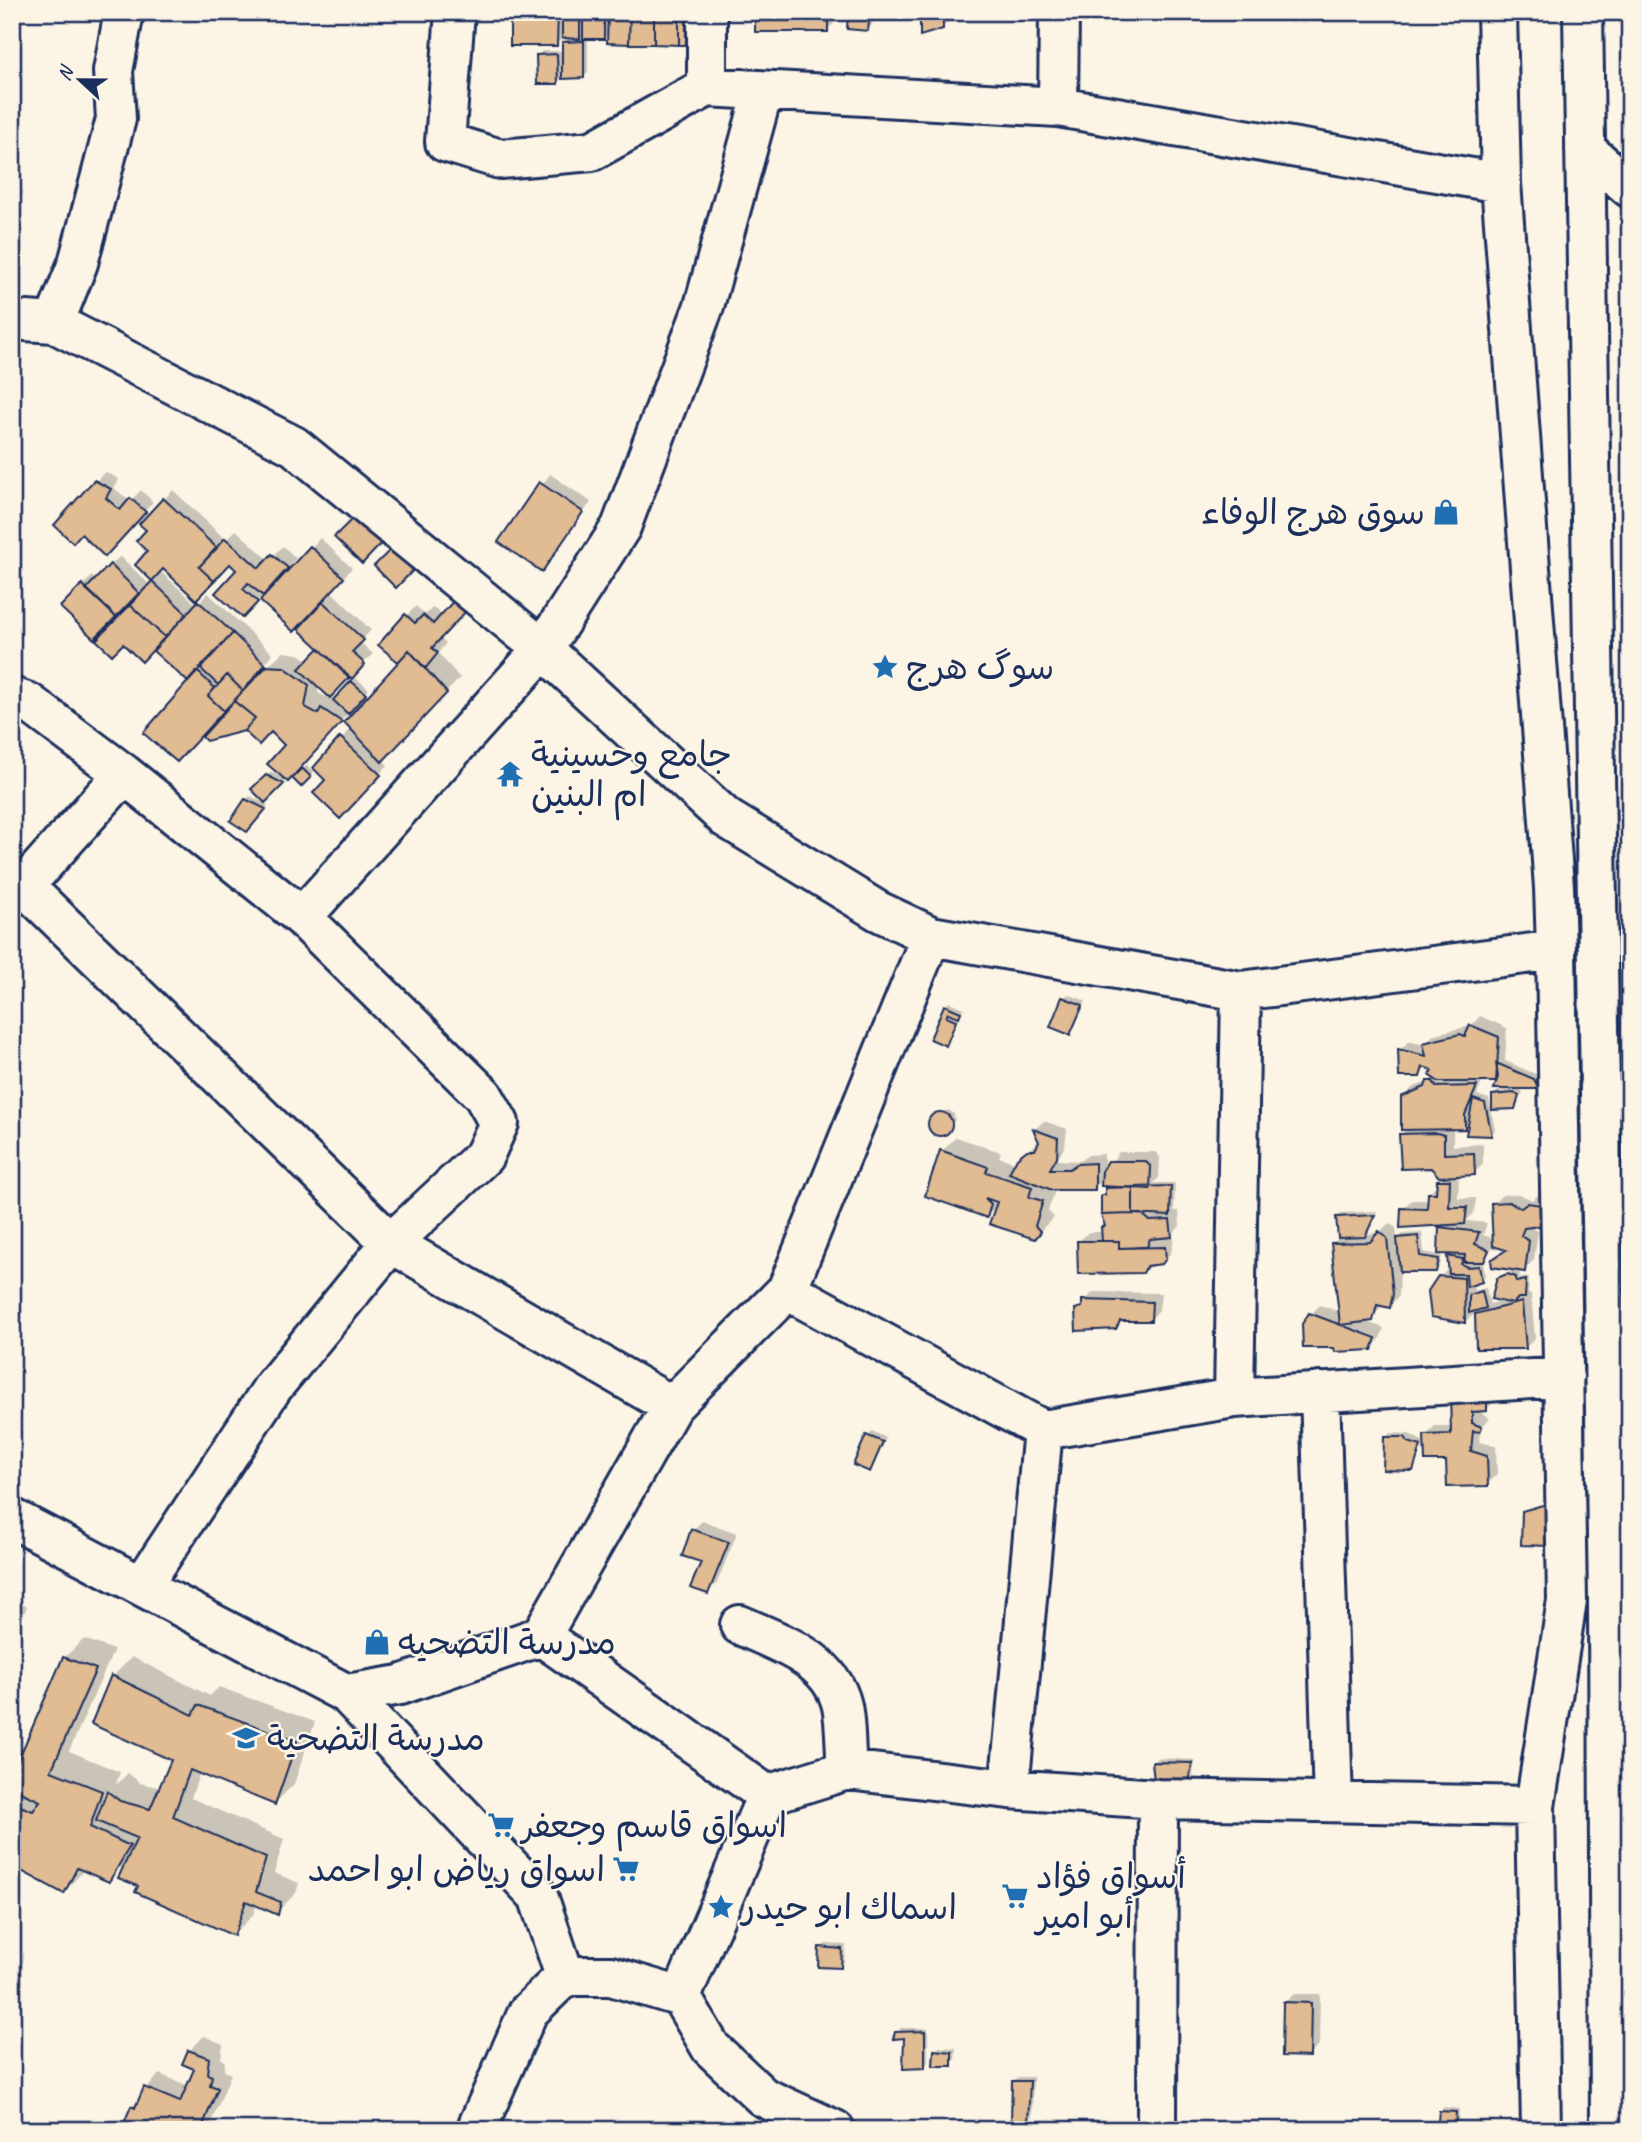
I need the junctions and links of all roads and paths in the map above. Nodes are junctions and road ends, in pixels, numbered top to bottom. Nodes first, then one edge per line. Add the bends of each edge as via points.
1 (124, 12) edge
2 (455, 12) edge
3 (707, 12) edge
4 (1059, 12) edge
5 (1497, 12) edge
6 (1583, 12) edge
7 (706, 87) junction
8 (763, 92) junction
9 (1058, 107) junction
10 (1585, 149) junction
11 (1501, 183) junction
12 (1630, 188) edge
13 (12, 320) edge
14 (54, 323) junction
15 (543, 649) junction
16 (12, 697) edge
17 (124, 774) junction
18 (1597, 884) junction
19 (1554, 887) junction
20 (18, 889) edge
21 (302, 917) junction
22 (932, 936) junction
23 (1556, 950) junction
24 (1241, 991) junction
25 (391, 1243) junction
26 (787, 1290) junction
27 (1564, 1377) junction
28 (1320, 1392) junction
29 (1234, 1398) junction
30 (672, 1406) junction
31 (1043, 1430) junction
32 (12, 1518) edge
33 (142, 1587) junction
34 (1567, 1601) junction
35 (1619, 1603) edge
36 (740, 1625) dead end
37 (541, 1636) junction
38 (347, 1694) junction
39 (847, 1770) junction
40 (1009, 1789) junction
41 (767, 1795) junction
42 (1158, 1799) junction
43 (1333, 1802) junction
44 (1535, 1806) junction
45 (565, 1976) junction
46 (681, 1997) junction
47 (1620, 2088) edge
48 (476, 2130) edge
49 (835, 2130) edge
50 (1157, 2130) edge
51 (1541, 2130) edge
52 (1610, 2130) edge

1 - 14 street via 113,71 116,119 78,263
2 - 7 street via 445,142 500,159 592,151
3 - 7 street
4 - 9 street
5 - 11 street
6 - 10 street
7 - 8 street
8 - 9 street
8 - 15 street via 704,306 621,527
9 - 11 street
10 - 12 street
10 - 18 street
11 - 19 street
13 - 14 street
14 - 15 street via 294,446
15 - 21 street
15 - 22 street via 726,818 878,911
16 - 17 street via 29,703
17 - 20 street
17 - 21 street
18 - 19 street
18 - 35 street
19 - 23 street
20 - 25 street
21 - 25 street via 483,1095 499,1123 484,1156
22 - 24 street
22 - 26 street
23 - 24 street
23 - 27 street
24 - 29 street
25 - 30 street
25 - 33 street via 273,1387
26 - 30 street
26 - 31 street
27 - 28 street
27 - 34 street
28 - 29 street
28 - 43 street
29 - 31 street
30 - 37 street
31 - 40 street
32 - 33 street
33 - 38 street
34 - 35 street
34 - 44 street
35 - 47 street
36 - 39 street via 807,1656 828,1677 842,1704
37 - 38 street via 400,1685
37 - 41 street
38 - 45 street via 538,1896
39 - 40 street
39 - 41 street
40 - 42 street
41 - 46 street
42 - 43 street
42 - 50 street
43 - 44 street
44 - 51 street
45 - 46 street via 611,1976
45 - 48 street via 528,2012
46 - 49 street via 711,2048 763,2097
47 - 52 street

